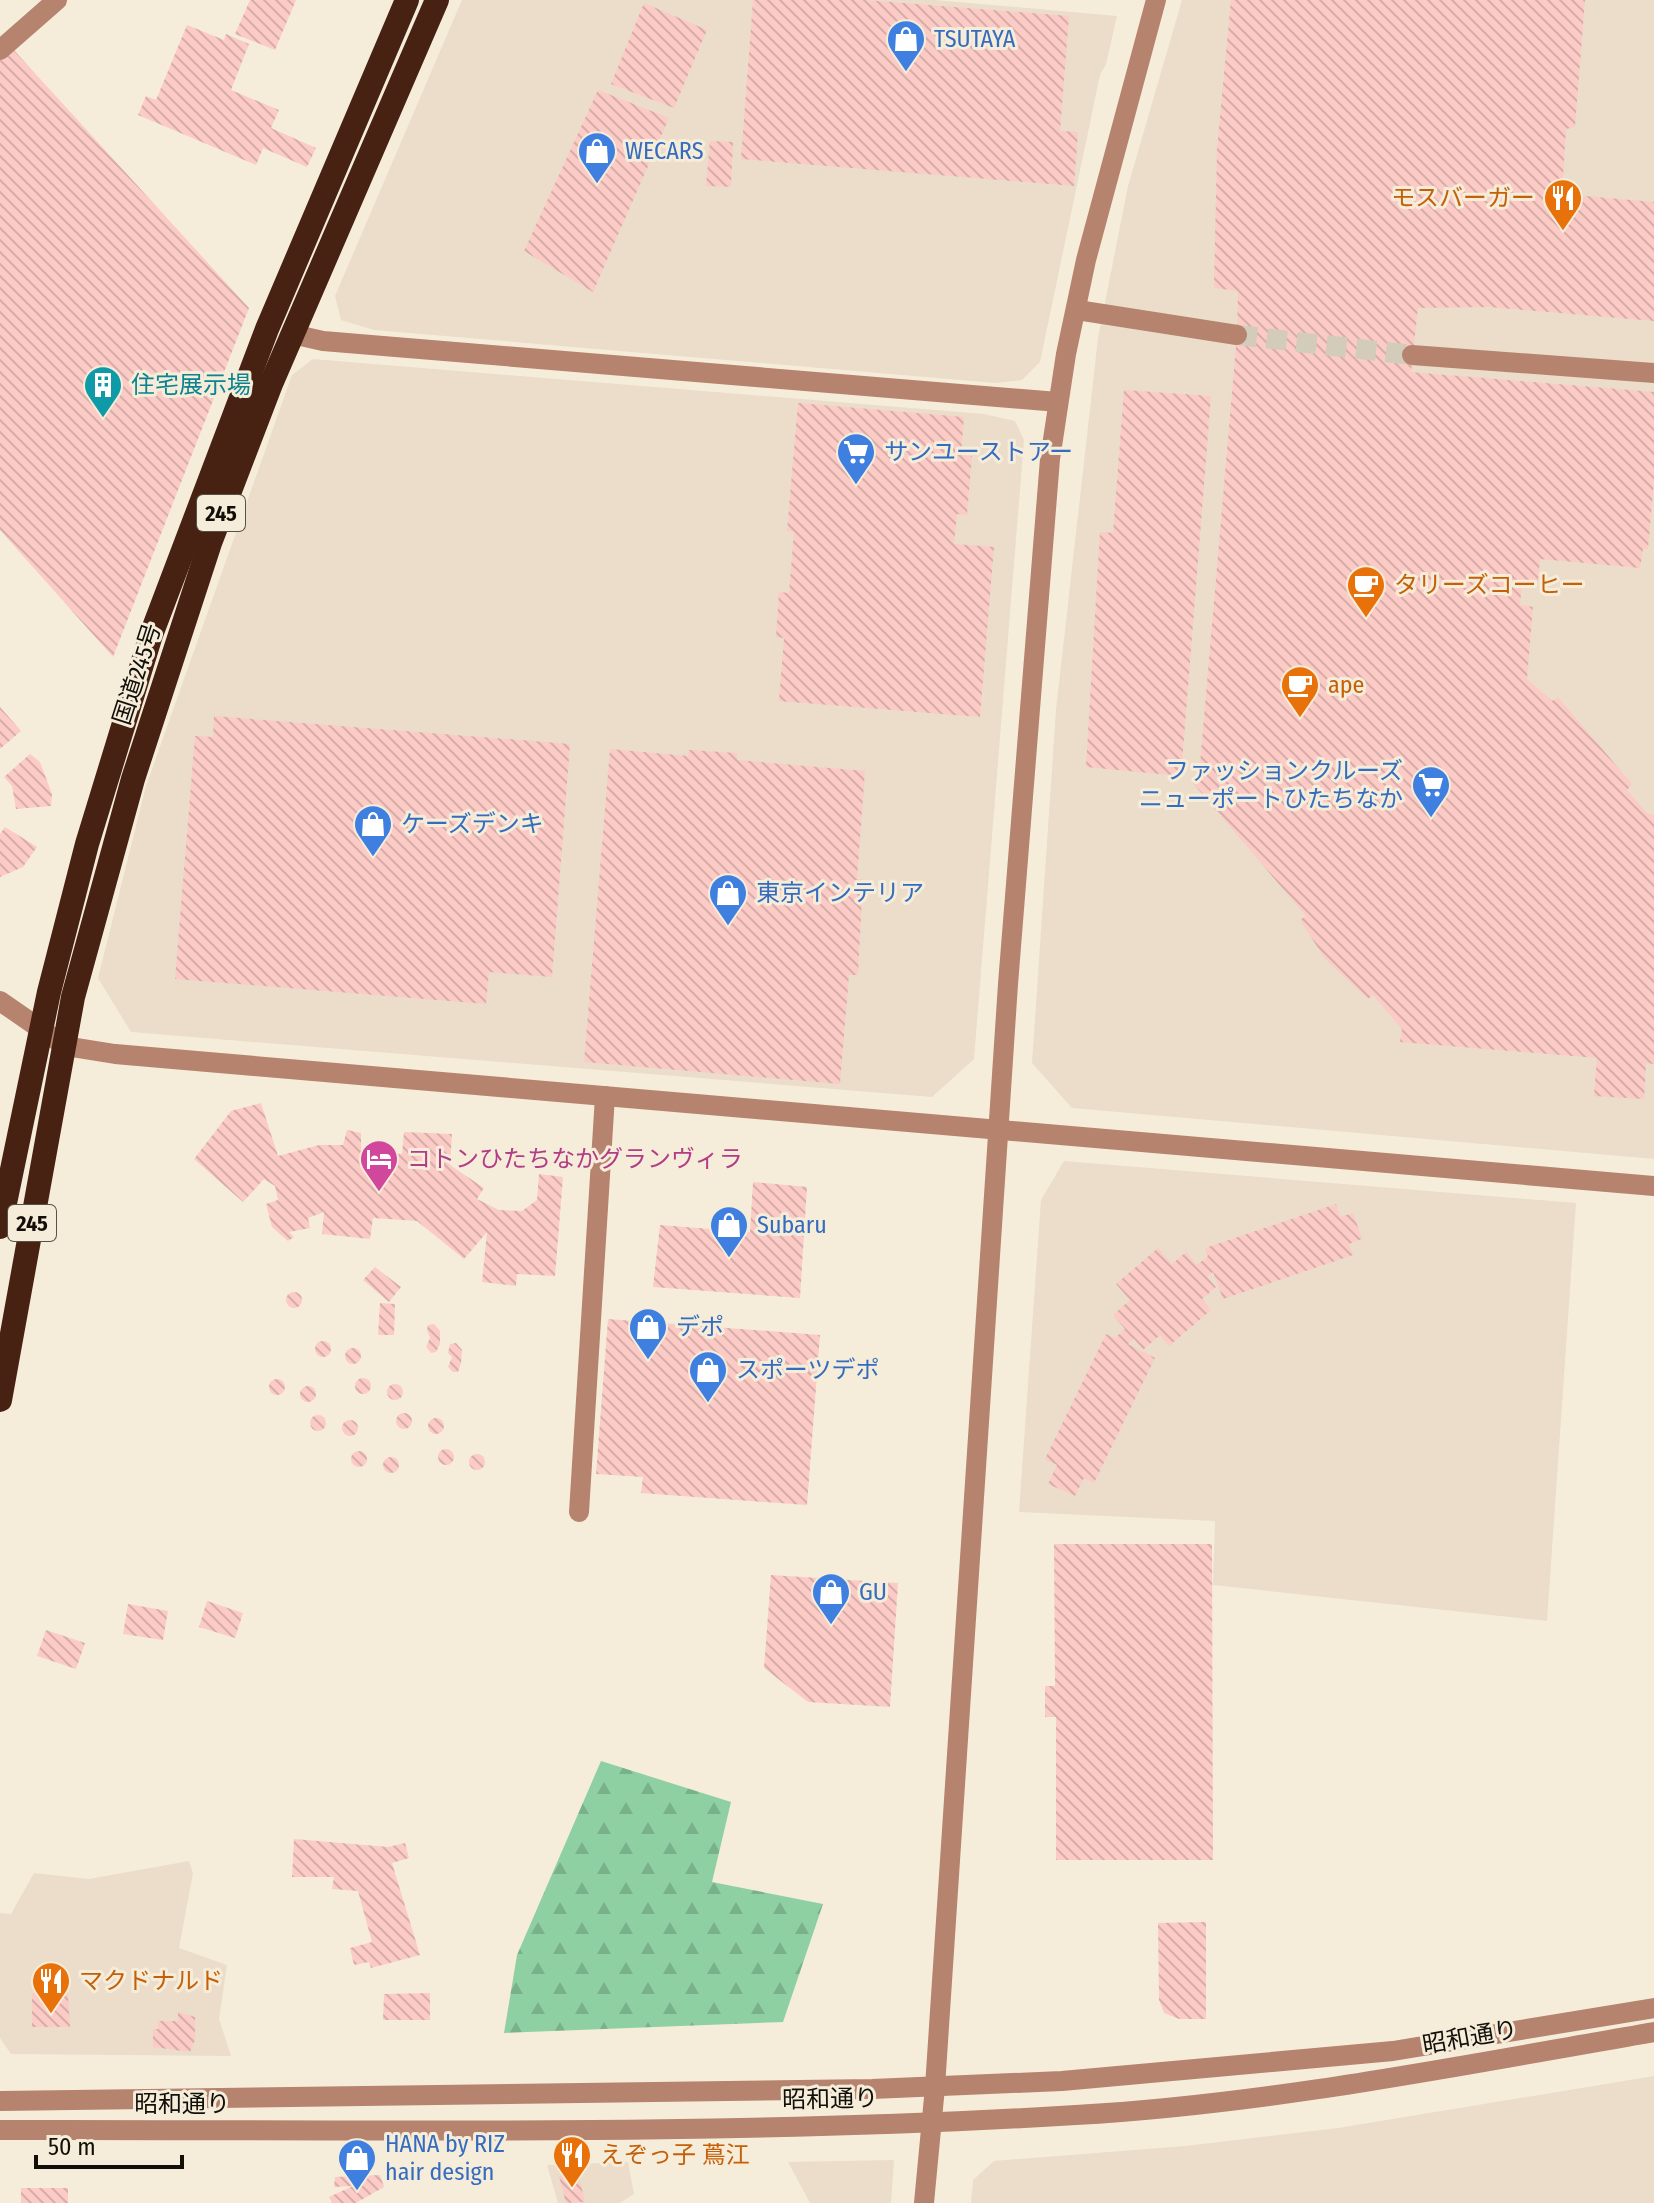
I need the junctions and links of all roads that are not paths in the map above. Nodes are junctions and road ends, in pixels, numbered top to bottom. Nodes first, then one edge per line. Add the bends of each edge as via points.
1 (57, 0) edge
2 (407, 0) edge
3 (437, 0) edge
4 (1156, 0) edge
5 (0, 50) edge
6 (1077, 310) junction
7 (292, 334) junction
8 (1237, 335) tunnel mouth
9 (1412, 355) tunnel mouth
10 (1654, 373) edge
11 (1058, 402) junction
12 (0, 1001) edge
13 (42, 1029) junction
14 (65, 1046) junction
15 (605, 1096) junction
16 (998, 1130) junction
17 (1654, 1186) edge
18 (0, 1227) edge
19 (0, 1400) edge
20 (579, 1512) dead end
21 (1654, 2008) edge
22 (1654, 2032) edge
23 (935, 2087) junction
24 (0, 2101) edge
25 (931, 2122) junction
26 (0, 2130) edge
27 (924, 2203) edge

1 - 5 street
2 - 13 highway, 国道245号 / 245 via 267,329 151,635 87,844
3 - 7 highway, 国道245号 / 245
4 - 6 street via 1120,124
6 - 8 street
6 - 11 street
7 - 11 street via 323,341
7 - 14 highway, 国道245号 / 245 via 210,543 166,674 112,852
9 - 10 street
11 - 16 street via 1041,546
12 - 13 street
13 - 14 street
13 - 18 highway, 国道245号 / 245
14 - 15 street
14 - 19 highway, 国道245号 / 245
15 - 16 street
15 - 20 street
16 - 17 street
16 - 23 street
21 - 23 street, 昭和通り via 1304,2061
22 - 25 street, 昭和通り via 1239,2099
23 - 24 street, 昭和通り
23 - 25 street
25 - 26 street, 昭和通り via 721,2128
25 - 27 street

